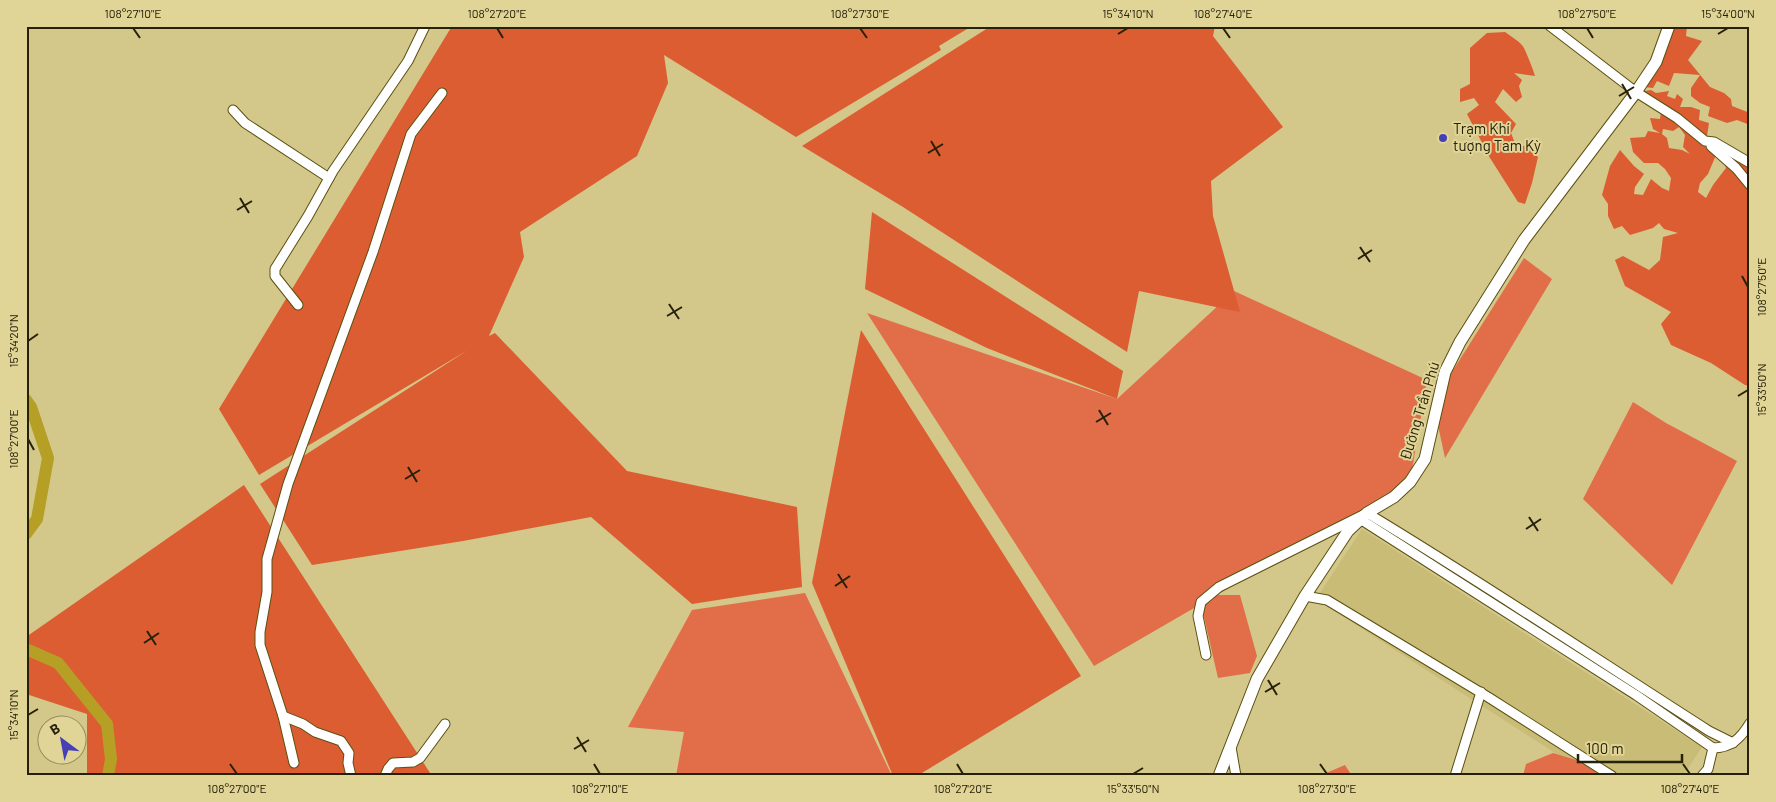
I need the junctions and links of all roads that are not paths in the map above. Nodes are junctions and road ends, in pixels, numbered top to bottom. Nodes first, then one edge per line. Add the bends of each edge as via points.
1 (425, 26) edge
2 (1550, 26) edge
3 (1669, 26) edge
4 (1636, 92) junction
5 (442, 93) dead end
6 (233, 110) dead end
7 (1705, 141) junction
8 (1750, 164) edge
9 (329, 178) junction
10 (1750, 185) edge
11 (298, 305) dead end
12 (1364, 516) junction
13 (1305, 596) junction
14 (1206, 655) dead end
15 (1481, 692) junction
16 (283, 716) junction
17 (1750, 723) edge
18 (445, 724) dead end
19 (1733, 744) junction
20 (1231, 747) junction
21 (1713, 748) junction
22 (294, 763) dead end
23 (351, 776) edge
24 (385, 776) edge
25 (1219, 776) edge
26 (1236, 776) edge
27 (1455, 776) edge
28 (1612, 776) edge
29 (1702, 776) edge

1 - 9 street via 408,61
2 - 4 street
3 - 4 main road, Đường Trần Phú via 1656,62
4 - 7 street via 1677,118
4 - 12 main road, Đường Trần Phú via 1524,240 1460,342 1445,372 1425,459 1419,470 1394,497
5 - 16 street via 410,134 373,252 288,484 267,559 267,592 260,645
6 - 9 street via 245,123
7 - 8 street via 1714,142
7 - 10 street
9 - 11 street via 274,272
12 - 13 main road, Đường Trần Phú via 1348,531
12 - 14 street via 1219,587 1201,602 1198,616
12 - 19 street via 1451,564
12 - 21 street
13 - 15 street via 1327,600
13 - 20 main road, Đường Trần Phú via 1257,679
15 - 27 street
15 - 28 street
16 - 22 street
16 - 23 street via 341,741 349,753
17 - 19 street
18 - 24 street via 420,758 412,762 392,763
19 - 21 street
20 - 25 main road, Đường Trần Phú
20 - 26 street
21 - 29 street via 1708,769

